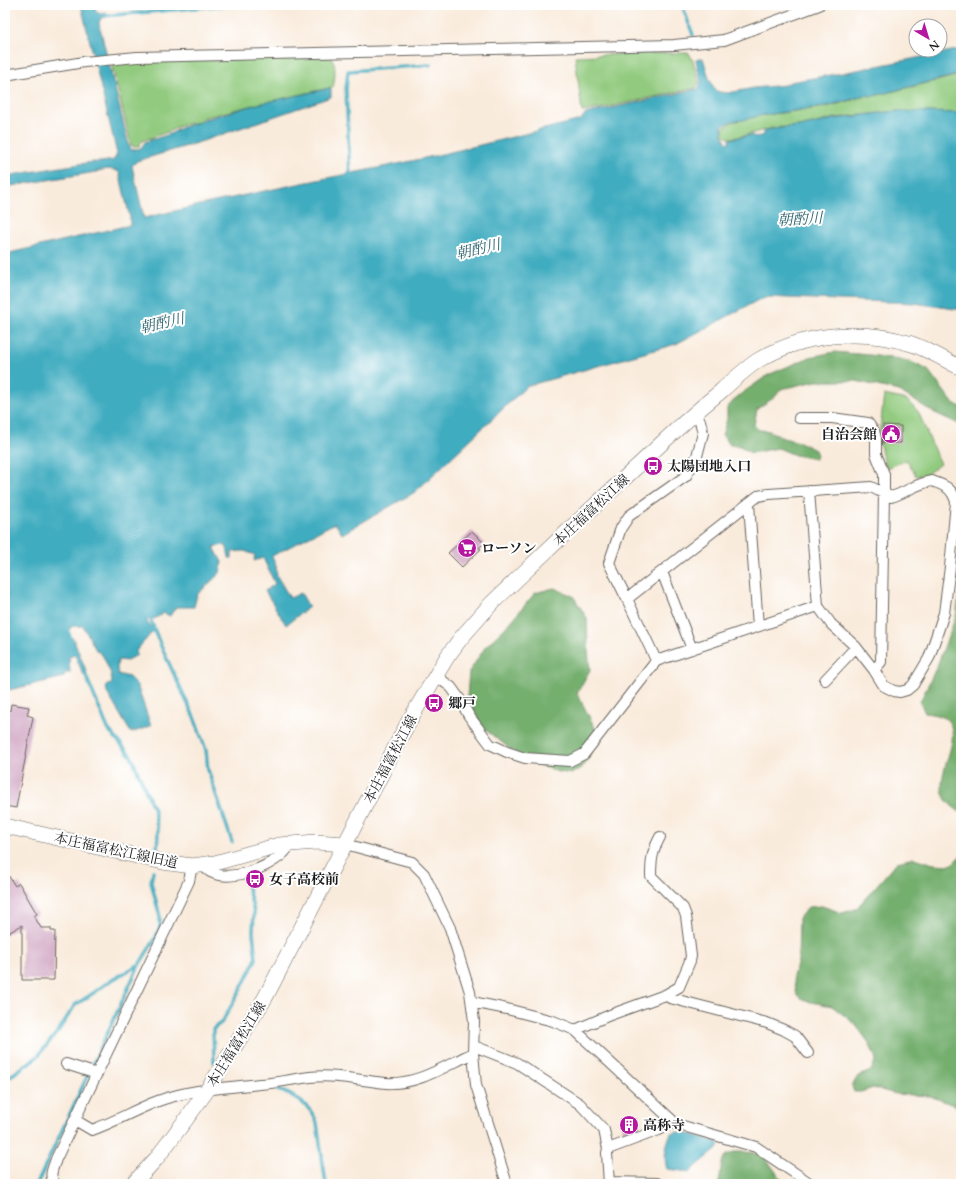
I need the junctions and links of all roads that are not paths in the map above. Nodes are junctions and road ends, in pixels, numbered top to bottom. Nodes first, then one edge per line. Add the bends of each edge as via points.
1 (819, 5) edge
2 (5, 75) edge
3 (961, 368) edge
4 (694, 413) junction
5 (799, 418) dead end
6 (808, 491) junction
7 (884, 494) junction
8 (749, 504) junction
9 (662, 572) junction
10 (627, 599) junction
11 (818, 606) junction
12 (758, 626) junction
13 (856, 647) junction
14 (692, 649) junction
15 (657, 660) junction
16 (874, 670) junction
17 (436, 676) junction
18 (825, 680) dead end
19 (5, 826) edge
20 (660, 837) dead end
21 (345, 844) junction
22 (198, 865) junction
23 (665, 996) junction
24 (472, 1002) junction
25 (576, 1030) junction
26 (473, 1050) junction
27 (808, 1053) dead end
28 (66, 1064) dead end
29 (92, 1073) junction
30 (208, 1089) junction
31 (75, 1120) junction
32 (673, 1122) junction
33 (608, 1150) junction
34 (51, 1182) edge
35 (609, 1183) edge
36 (657, 1183) dead end
37 (132, 1184) edge
38 (507, 1184) edge
39 (811, 1184) edge

1 - 2 street via 724,40 674,45 137,56
3 - 4 main road, 本庄福富松江線 via 928,351 896,340 859,335 816,338 785,347 758,361
4 - 10 street via 700,422 702,433 696,456 686,476 629,516 621,528 609,563
4 - 17 main road, 本庄福富松江線 via 491,604 461,638
5 - 7 street via 832,418 868,423 876,438 876,454 884,474
6 - 7 street via 871,486
6 - 8 street via 758,496
6 - 11 street
7 - 16 street via 881,662
7 - 16 street via 891,497 922,482 932,481 945,486 953,493 956,502 944,613 929,658 913,685 908,690 900,692 884,686
8 - 9 street
8 - 12 street
9 - 10 street
9 - 14 street
10 - 15 street
11 - 12 street
11 - 13 street via 831,624
12 - 14 street
13 - 16 street
13 - 18 street
14 - 15 street
15 - 17 street via 584,754 570,760 525,758 490,744 451,687
17 - 21 main road, 本庄福富松江線 via 409,721
19 - 22 main road, 本庄福富松江線旧道 via 163,862
20 - 23 street via 651,860 651,876 683,908 691,956 680,987
21 - 22 main road, 本庄福富松江線旧道 via 290,844
21 - 24 street via 412,862 424,874 450,928
21 - 30 main road, 本庄福富松江線 via 265,998
22 - 29 street
23 - 25 street
23 - 27 street via 767,1023 795,1036
24 - 25 street via 553,1021
24 - 26 street
25 - 32 street
26 - 30 street via 417,1079 403,1082 386,1083 325,1076
26 - 33 street via 517,1063 580,1104 604,1130
26 - 38 street via 476,1085
28 - 29 street
29 - 31 street
30 - 31 street via 158,1101 92,1130
30 - 37 main road, 本庄福富松江線 via 156,1159
31 - 34 street via 56,1159
32 - 33 street
32 - 39 street via 756,1147
33 - 35 street
35 - 36 street

